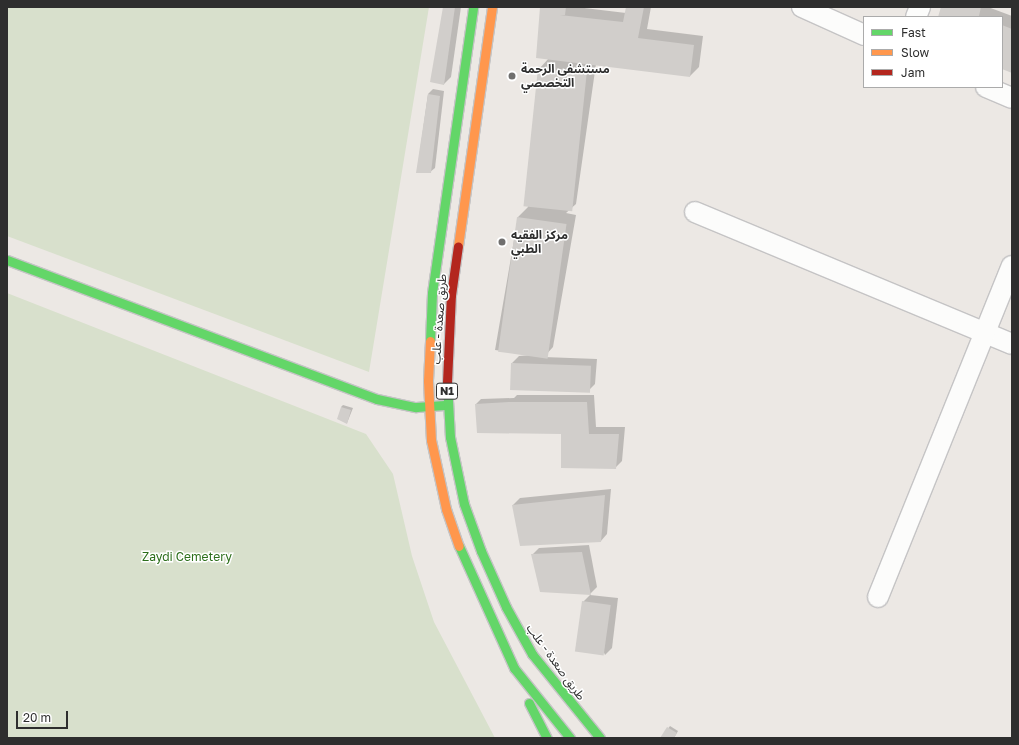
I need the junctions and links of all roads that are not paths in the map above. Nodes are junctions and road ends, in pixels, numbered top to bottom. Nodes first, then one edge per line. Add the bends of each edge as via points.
1 (473, 7) edge
2 (492, 7) edge
3 (802, 7) edge
4 (863, 35) edge
5 (988, 88) edge
6 (1012, 98) edge
7 (695, 212) dead end
8 (7, 260) edge
9 (1012, 266) edge
10 (986, 333) junction
11 (1012, 344) edge
12 (448, 405) junction
13 (429, 407) junction
14 (878, 597) dead end
15 (523, 661) junction
16 (547, 738) edge
17 (570, 738) edge
18 (600, 738) edge

1 - 13 main road, طريق صعدة - علب / N1 via 432,293 428,350
2 - 12 main road, طريق صعدة - علب / N1 via 451,295
3 - 4 street
5 - 6 street
7 - 10 street
8 - 13 main road via 377,399 402,405
9 - 10 street
10 - 11 street
10 - 14 street
12 - 13 main road
12 - 15 main road, طريق صعدة - علب / N1 via 456,468 467,511
13 - 15 main road, طريق صعدة - علب / N1 via 431,440 446,509 474,586
15 - 16 main road
15 - 17 main road, طريق صعدة - علب / N1
15 - 18 main road, طريق صعدة - علب / N1

